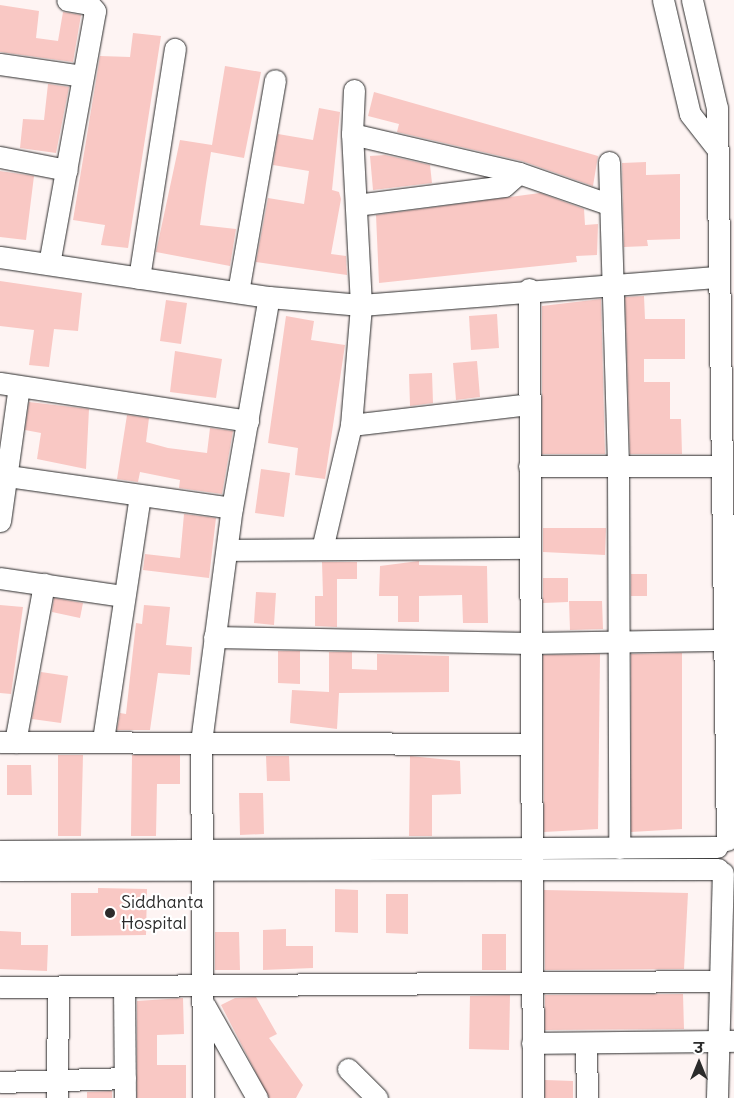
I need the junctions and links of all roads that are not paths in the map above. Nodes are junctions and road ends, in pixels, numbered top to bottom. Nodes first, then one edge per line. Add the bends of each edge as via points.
1 (67, 0) edge
2 (663, 0) edge
3 (692, 0) edge
4 (175, 49) dead end
5 (0, 64) edge
6 (82, 76) junction
7 (275, 80) dead end
8 (354, 90) dead end
9 (352, 134) junction
10 (715, 146) junction
11 (0, 157) edge
12 (609, 162) dead end
13 (67, 170) junction
14 (519, 173) junction
15 (608, 204) junction
16 (356, 205) junction
17 (727, 228) edge
18 (0, 257) edge
19 (49, 264) junction
20 (719, 277) junction
21 (138, 278) junction
22 (613, 284) junction
23 (529, 289) junction
24 (238, 292) junction
25 (269, 297) junction
26 (361, 305) junction
27 (10, 385) edge
28 (529, 404) junction
29 (248, 421) junction
30 (351, 425) junction
31 (529, 466) junction
32 (720, 466) junction
33 (618, 468) junction
34 (8, 476) junction
35 (727, 489) edge
36 (140, 496) junction
37 (232, 508) junction
38 (0, 521) edge
39 (530, 548) junction
40 (322, 549) junction
41 (227, 550) junction
42 (0, 578) edge
43 (44, 584) junction
44 (124, 596) junction
45 (214, 637) junction
46 (724, 640) junction
47 (530, 642) junction
48 (619, 643) junction
49 (730, 702) edge
50 (103, 740) junction
51 (8, 742) edge
52 (201, 742) junction
53 (530, 744) junction
54 (726, 842) edge
55 (619, 848) junction
56 (0, 851) edge
57 (531, 859) junction
58 (204, 862) junction
59 (0, 870) edge
60 (725, 872) edge
61 (720, 981) junction
62 (532, 982) junction
63 (204, 985) junction
64 (124, 986) junction
65 (58, 987) junction
66 (0, 988) edge
67 (205, 1006) junction
68 (726, 1041) edge
69 (532, 1043) junction
70 (586, 1043) junction
71 (348, 1068) dead end
72 (0, 1082) edge
73 (125, 1088) edge
74 (57, 1090) edge
75 (203, 1098) edge
76 (257, 1098) edge
77 (377, 1098) edge
78 (533, 1098) edge
79 (587, 1098) edge
80 (718, 1098) edge

1 - 6 street via 89,4 95,11
2 - 10 street via 690,114
3 - 10 street via 717,108
4 - 21 street
5 - 6 street
6 - 13 street
7 - 24 street
8 - 9 street
9 - 14 street
9 - 16 street
10 - 17 street
11 - 13 street
12 - 15 street
13 - 19 street
14 - 15 street
14 - 16 street via 504,186
15 - 22 street
16 - 26 street
17 - 20 street
18 - 19 street
19 - 21 street
20 - 22 street
20 - 32 street
21 - 24 street
22 - 23 street
22 - 33 street
23 - 26 street
23 - 28 street
24 - 25 street
25 - 26 street
25 - 29 street
26 - 30 street
27 - 29 street
27 - 34 street
28 - 30 street
28 - 31 street
29 - 37 street
30 - 40 street
31 - 33 street
31 - 39 street
32 - 33 street
32 - 35 street
33 - 48 street
34 - 36 street
34 - 38 street
35 - 46 street
36 - 37 street
36 - 44 street
37 - 41 street
39 - 40 street
39 - 47 street
40 - 41 street
41 - 45 street
42 - 43 street
43 - 44 street
43 - 51 street
44 - 50 street
45 - 47 street
45 - 52 street
46 - 48 street
46 - 49 street
47 - 48 street
47 - 53 street
48 - 55 street
49 - 54 street
50 - 51 street
50 - 52 street
52 - 53 street
52 - 58 street
53 - 57 street
54 - 55 street
54 - 60 street via 713,858
55 - 57 street
56 - 58 street
57 - 58 street
57 - 60 street
57 - 62 street
58 - 59 street
58 - 63 street
60 - 61 street
61 - 62 street
61 - 68 street
62 - 63 street via 304,988
62 - 69 street
63 - 64 street
63 - 67 street
64 - 65 street
64 - 73 street
65 - 66 street
65 - 74 street
67 - 75 street
67 - 76 street
68 - 70 street
68 - 80 street
69 - 70 street
69 - 78 street
70 - 79 street
71 - 77 street
72 - 74 street
73 - 74 street

